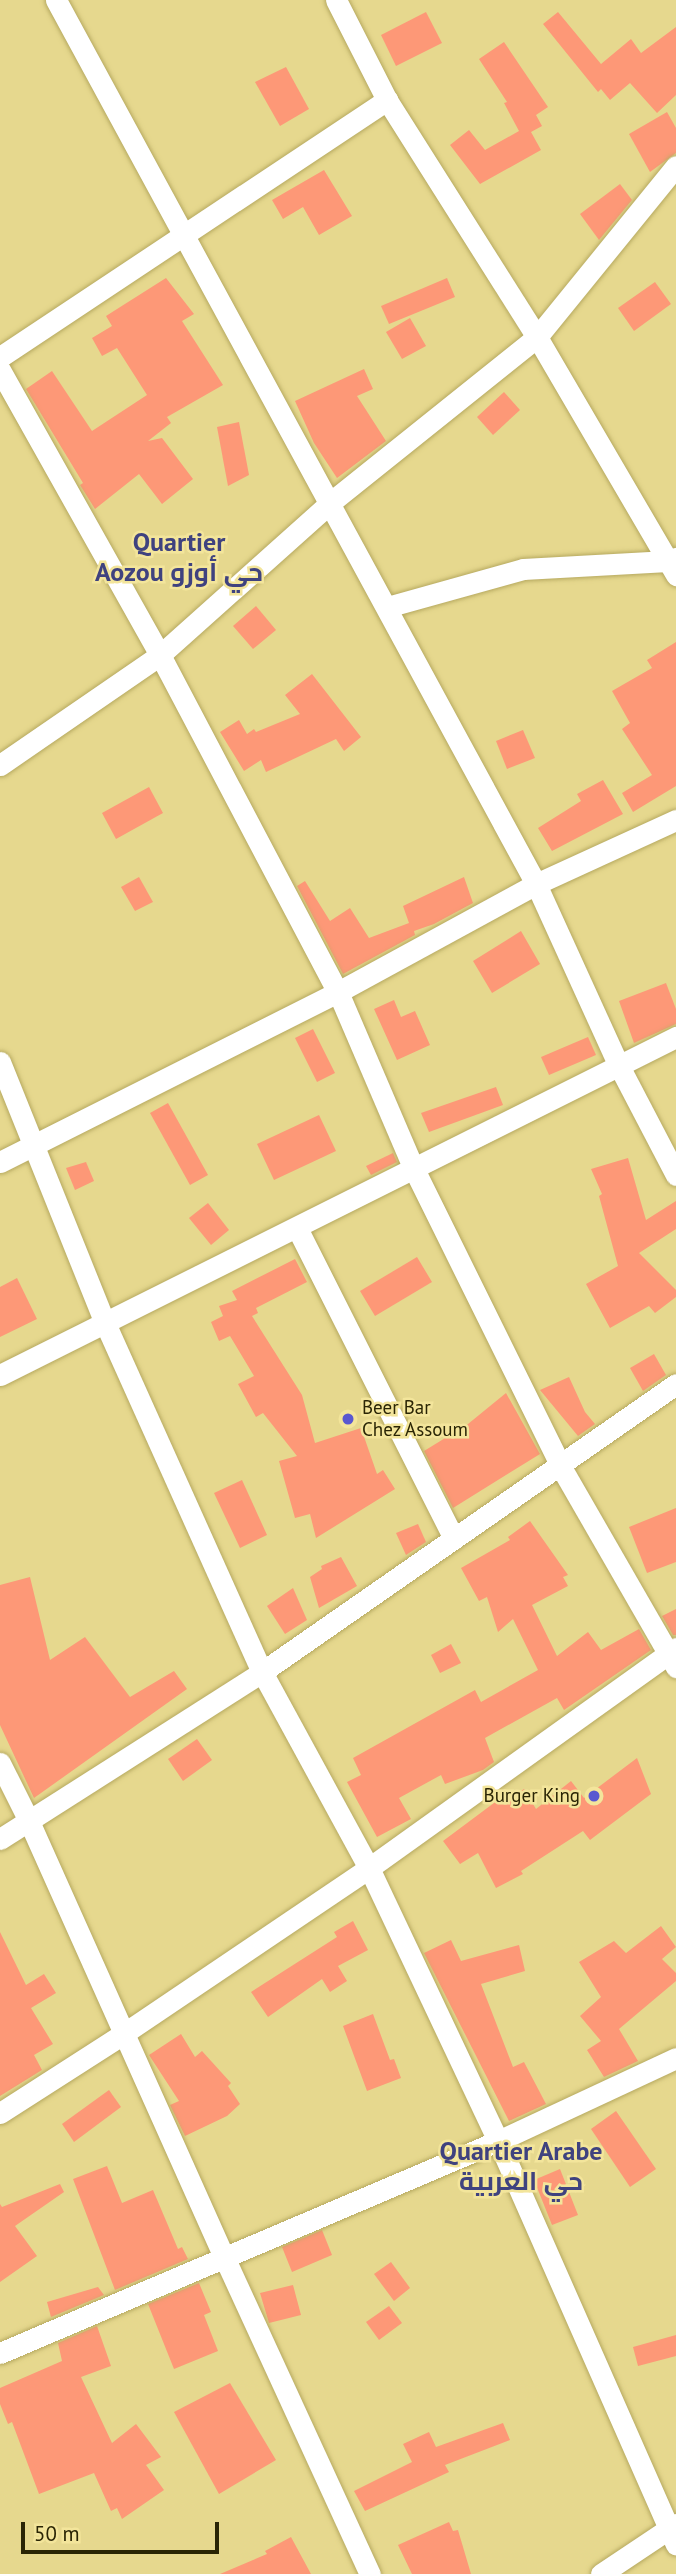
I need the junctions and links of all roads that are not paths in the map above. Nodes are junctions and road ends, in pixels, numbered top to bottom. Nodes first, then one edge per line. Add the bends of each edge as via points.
1 (57, 0) edge
2 (336, 0) edge
3 (387, 100) junction
4 (676, 166) edge
5 (185, 236) junction
6 (537, 337) junction
7 (0, 357) edge
8 (0, 370) edge
9 (331, 502) junction
10 (673, 565) edge
11 (387, 607) junction
12 (160, 655) junction
13 (0, 765) edge
14 (676, 820) edge
15 (536, 884) junction
16 (338, 992) junction
17 (676, 1037) edge
18 (0, 1062) edge
19 (619, 1066) junction
20 (32, 1146) junction
21 (0, 1163) edge
22 (414, 1169) junction
23 (676, 1175) edge
24 (297, 1228) junction
25 (105, 1322) junction
26 (0, 1375) edge
27 (676, 1384) edge
28 (561, 1467) junction
29 (454, 1539) junction
30 (674, 1656) edge
31 (262, 1672) junction
32 (0, 1763) edge
33 (28, 1819) junction
34 (0, 1839) edge
35 (369, 1868) junction
36 (123, 2034) junction
37 (676, 2058) edge
38 (0, 2113) edge
39 (498, 2141) junction
40 (225, 2259) junction
41 (0, 2353) edge
42 (674, 2532) edge
43 (370, 2574) edge
44 (601, 2574) edge

1 - 5 street
2 - 3 street
3 - 5 street
3 - 6 street
4 - 6 street
5 - 7 street
5 - 9 street
6 - 9 street
6 - 10 street
8 - 12 street
9 - 11 street
9 - 12 street
10 - 11 street via 523,569
11 - 15 street
12 - 13 street
12 - 16 street
14 - 15 street
15 - 16 street
15 - 19 street
16 - 20 street
16 - 22 street
17 - 19 street
18 - 20 street
19 - 22 street
19 - 23 street
20 - 21 street
20 - 25 street
22 - 24 street
22 - 28 street
24 - 25 street
24 - 29 street
25 - 26 street
25 - 31 street
27 - 28 street
28 - 29 street
28 - 30 street
29 - 31 street
30 - 35 street
31 - 33 street
31 - 35 street
32 - 33 street
33 - 34 street
33 - 36 street
35 - 36 street
35 - 39 street
36 - 38 street
36 - 40 street
37 - 39 street
39 - 40 street
39 - 42 street
40 - 41 street
40 - 43 street
42 - 44 street

